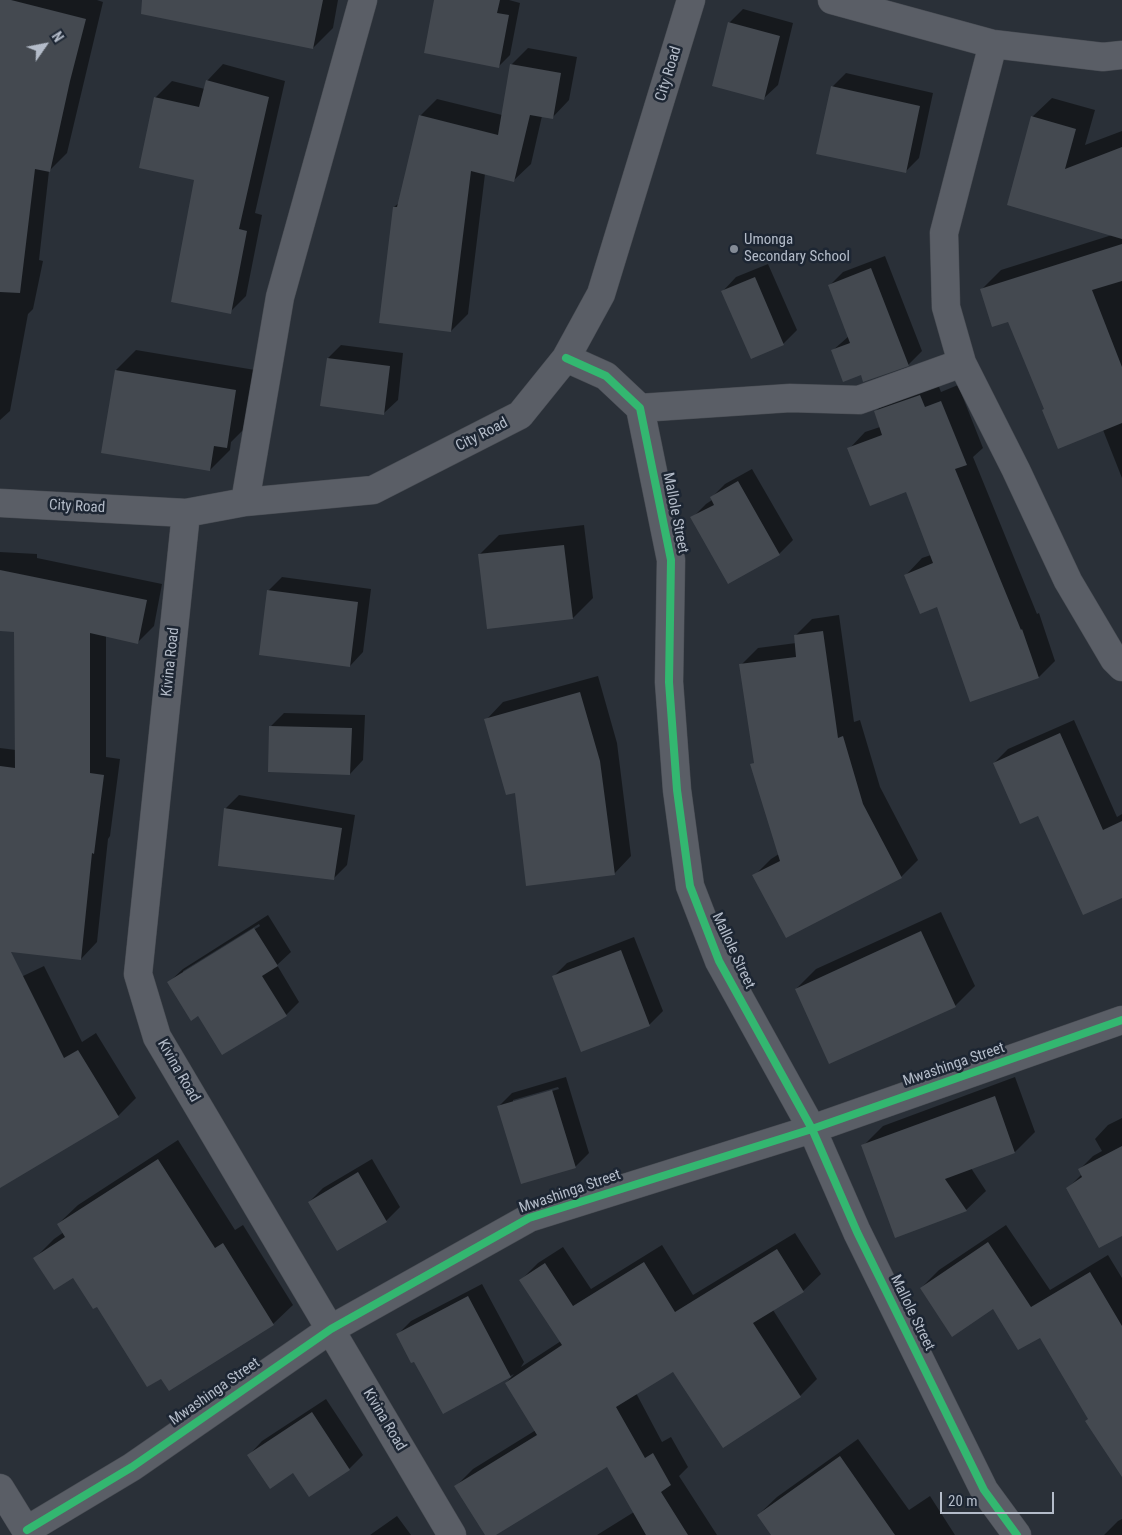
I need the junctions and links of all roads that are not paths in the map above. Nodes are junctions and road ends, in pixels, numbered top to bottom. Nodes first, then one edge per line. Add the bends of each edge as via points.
1 (363, 0) edge
2 (691, 0) edge
3 (832, 0) edge
4 (992, 44) junction
5 (1122, 55) edge
6 (566, 358) junction
7 (962, 363) junction
8 (640, 408) junction
9 (245, 502) junction
10 (0, 503) edge
11 (186, 513) junction
12 (1122, 667) edge
13 (1122, 1020) edge
14 (812, 1129) junction
15 (330, 1329) junction
16 (0, 1488) edge
17 (28, 1533) edge
18 (452, 1535) edge
19 (1017, 1535) edge

1 - 9 street via 280,297
2 - 6 street, City Road via 601,294
3 - 4 street
4 - 5 street via 1103,57
4 - 7 street via 944,233 946,307
6 - 8 street via 606,376
6 - 9 street, City Road via 520,415 373,490
7 - 8 street via 859,400 790,398
7 - 12 street via 1068,581 1114,659
8 - 14 street, Mallole Street via 672,560 669,682 677,790 690,886 719,961
9 - 11 street, City Road
10 - 11 street, City Road
11 - 15 street, Kivina Road via 138,974 157,1038
13 - 14 street, Mwashinga Street
14 - 15 street, Mwashinga Street via 529,1218
14 - 19 street, Mallole Street via 857,1232 984,1490
15 - 17 street, Mwashinga Street via 132,1467
15 - 18 street, Kivina Road
16 - 17 street

